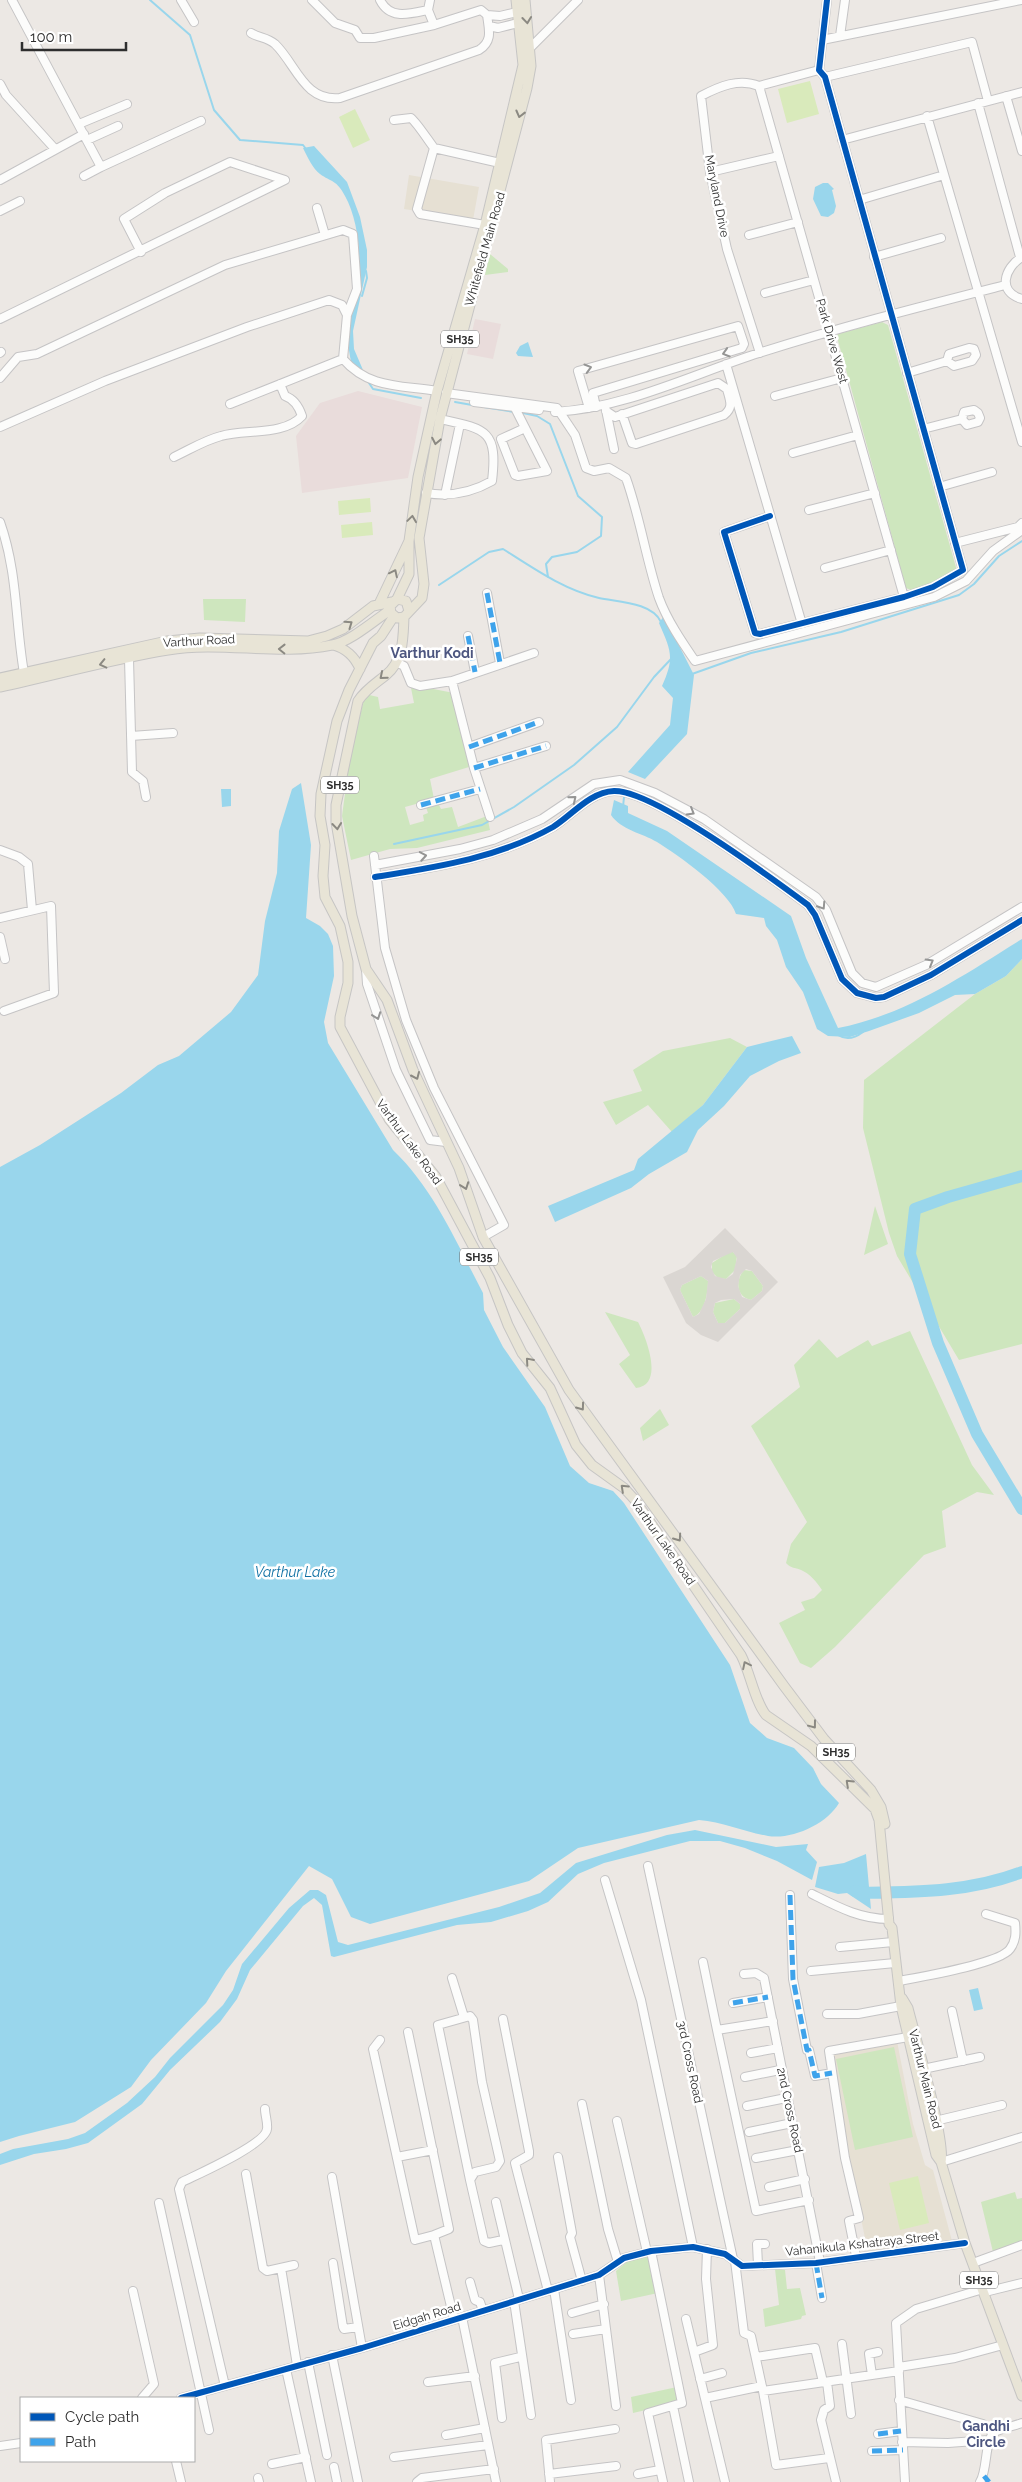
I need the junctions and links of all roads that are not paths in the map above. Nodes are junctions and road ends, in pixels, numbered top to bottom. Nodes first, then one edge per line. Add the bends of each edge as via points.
1 (12, 0) edge
2 (181, 0) edge
3 (312, 0) edge
4 (380, 0) edge
5 (430, 0) edge
6 (516, 0) edge
7 (525, 0) edge
8 (578, 0) edge
9 (827, 0) edge
10 (845, 0) edge
11 (1021, 0) edge
12 (428, 10) junction
13 (517, 12) junction
14 (487, 15) junction
15 (194, 22) dead end
16 (518, 23) junction
17 (434, 25) junction
18 (489, 26) junction
19 (251, 33) dead end
20 (840, 36) junction
21 (822, 40) junction
22 (526, 50) junction
23 (819, 70) junction
24 (825, 77) junction
25 (0, 84) edge
26 (759, 86) junction
27 (1022, 92) edge
28 (1006, 96) junction
29 (988, 101) junction
30 (978, 103) junction
31 (127, 104) dead end
32 (927, 116) junction
33 (394, 120) dead end
34 (201, 121) dead end
35 (79, 124) junction
36 (118, 126) dead end
37 (86, 137) junction
38 (842, 140) junction
39 (434, 148) junction
40 (55, 149) junction
41 (1022, 151) edge
42 (779, 156) junction
43 (500, 163) junction
44 (101, 167) junction
45 (710, 172) junction
46 (944, 175) junction
47 (84, 176) dead end
48 (0, 180) edge
49 (859, 200) junction
50 (20, 201) dead end
51 (318, 208) dead end
52 (0, 211) edge
53 (798, 222) junction
54 (485, 225) junction
55 (749, 235) dead end
56 (326, 236) junction
57 (941, 238) dead end
58 (141, 252) junction
59 (874, 257) junction
60 (1021, 257) edge
61 (814, 280) junction
62 (1005, 286) junction
63 (978, 292) junction
64 (765, 293) dead end
65 (1022, 299) edge
66 (347, 315) junction
67 (890, 315) junction
68 (0, 319) edge
69 (829, 333) junction
70 (760, 353) junction
71 (343, 359) junction
72 (947, 361) dead end
73 (726, 364) junction
74 (907, 373) junction
75 (0, 378) edge
76 (842, 378) junction
77 (280, 384) junction
78 (443, 394) junction
79 (589, 394) junction
80 (775, 396) dead end
81 (230, 404) dead end
82 (592, 407) junction
83 (515, 408) junction
84 (606, 408) junction
85 (560, 412) junction
86 (622, 414) junction
87 (440, 419) junction
88 (962, 419) dead end
89 (460, 424) junction
90 (0, 427) edge
91 (525, 428) junction
92 (923, 429) junction
93 (858, 435) junction
94 (1022, 442) edge
95 (614, 449) dead end
96 (794, 453) dead end
97 (174, 457) dead end
98 (992, 472) dead end
99 (939, 487) junction
100 (875, 492) junction
101 (426, 493) junction
102 (445, 494) junction
103 (809, 510) dead end
104 (770, 516) junction
105 (0, 522) edge
106 (1022, 523) edge
107 (1022, 530) edge
108 (409, 541) junction
109 (955, 543) junction
110 (891, 550) junction
111 (825, 568) dead end
112 (487, 593) dead end
113 (904, 597) junction
114 (379, 604) junction
115 (393, 607) junction
116 (407, 614) junction
117 (802, 624) junction
118 (468, 636) dead end
119 (333, 645) junction
120 (534, 653) dead end
121 (128, 659) junction
122 (396, 662) junction
123 (500, 663) junction
124 (360, 669) junction
125 (475, 672) junction
126 (24, 673) junction
127 (0, 678) edge
128 (452, 681) junction
129 (0, 687) edge
130 (347, 696) junction
131 (358, 702) junction
132 (539, 722) dead end
133 (174, 733) dead end
134 (131, 736) junction
135 (546, 746) dead end
136 (469, 747) junction
137 (474, 768) junction
138 (636, 784) junction
139 (480, 789) junction
140 (631, 795) junction
141 (146, 797) dead end
142 (673, 802) junction
143 (421, 805) dead end
144 (668, 812) junction
145 (490, 817) dead end
146 (484, 842) junction
147 (3, 851) edge
148 (488, 854) junction
149 (376, 877) junction
150 (1022, 907) edge
151 (32, 910) junction
152 (0, 918) edge
153 (1022, 920) edge
154 (996, 922) junction
155 (1002, 931) junction
156 (0, 937) edge
157 (4, 959) dead end
158 (366, 969) junction
159 (398, 995) junction
160 (387, 1000) junction
161 (4, 1012) dead end
162 (446, 1142) junction
163 (483, 1237) junction
164 (878, 1808) junction
165 (648, 1866) dead end
166 (605, 1880) dead end
167 (812, 1894) dead end
168 (790, 1895) dead end
169 (890, 1908) junction
170 (986, 1914) dead end
171 (888, 1919) junction
172 (892, 1928) junction
173 (893, 1942) junction
174 (840, 1946) dead end
175 (704, 1962) dead end
176 (895, 1963) junction
177 (811, 1971) dead end
178 (744, 1974) dead end
179 (452, 1978) dead end
180 (899, 1981) junction
181 (768, 1997) junction
182 (733, 2002) dead end
183 (902, 2002) junction
184 (952, 2011) dead end
185 (827, 2014) dead end
186 (464, 2018) junction
187 (503, 2019) dead end
188 (773, 2021) junction
189 (716, 2030) junction
190 (408, 2032) dead end
191 (908, 2037) junction
192 (380, 2040) dead end
193 (778, 2048) junction
194 (751, 2053) dead end
195 (980, 2057) dead end
196 (963, 2061) junction
197 (923, 2069) junction
198 (780, 2070) junction
199 (832, 2073) junction
200 (745, 2077) dead end
201 (786, 2098) junction
202 (582, 2104) dead end
203 (1002, 2105) dead end
204 (747, 2106) dead end
205 (264, 2109) dead end
206 (617, 2121) dead end
207 (935, 2121) junction
208 (792, 2123) junction
209 (749, 2132) dead end
210 (1022, 2137) edge
211 (433, 2150) junction
212 (798, 2150) junction
213 (397, 2157) junction
214 (558, 2158) dead end
215 (756, 2158) dead end
216 (940, 2162) junction
217 (246, 2174) dead end
218 (332, 2177) dead end
219 (806, 2179) junction
220 (470, 2180) junction
221 (769, 2187) dead end
222 (810, 2200) junction
223 (496, 2202) dead end
224 (159, 2203) dead end
225 (434, 2235) junction
226 (504, 2240) junction
227 (965, 2243) junction
228 (765, 2244) dead end
229 (1022, 2245) edge
230 (694, 2247) junction
231 (676, 2248) joint
232 (707, 2249) junction
233 (649, 2251) junction
234 (856, 2256) junction
235 (734, 2260) junction
236 (618, 2262) junction
237 (818, 2262) junction
238 (333, 2263) dead end
239 (973, 2263) junction
240 (294, 2265) dead end
241 (758, 2265) junction
242 (281, 2268) junction
243 (599, 2275) junction
244 (582, 2280) junction
245 (470, 2282) dead end
246 (1022, 2283) edge
247 (551, 2290) junction
248 (132, 2291) dead end
249 (984, 2291) junction
250 (822, 2298) dead end
251 (516, 2300) junction
252 (604, 2304) junction
253 (482, 2310) junction
254 (572, 2313) dead end
255 (458, 2318) junction
256 (686, 2320) dead end
257 (358, 2327) junction
258 (606, 2329) junction
259 (573, 2334) dead end
260 (842, 2344) dead end
261 (1003, 2345) junction
262 (362, 2348) junction
263 (694, 2352) junction
264 (878, 2352) dead end
265 (332, 2355) junction
266 (520, 2357) junction
267 (756, 2357) junction
268 (308, 2362) junction
269 (297, 2365) junction
270 (286, 2368) junction
271 (899, 2369) junction
272 (722, 2373) dead end
273 (872, 2375) junction
274 (475, 2376) junction
275 (1018, 2378) edge
276 (700, 2379) junction
277 (847, 2379) junction
278 (428, 2382) dead end
279 (825, 2382) junction
280 (224, 2386) junction
281 (763, 2389) junction
282 (1021, 2392) edge
283 (200, 2393) junction
284 (143, 2397) edge
285 (185, 2397) edge
286 (705, 2398) junction
287 (571, 2400) dead end
288 (900, 2400) junction
289 (616, 2406) dead end
290 (673, 2406) junction
291 (851, 2414) dead end
292 (531, 2415) dead end
293 (502, 2418) dead end
294 (1022, 2423) edge
295 (485, 2428) junction
296 (615, 2428) dead end
297 (209, 2430) dead end
298 (901, 2431) junction
299 (994, 2433) junction
300 (878, 2434) dead end
301 (446, 2435) dead end
302 (988, 2440) junction
303 (20, 2443) edge
304 (488, 2444) junction
305 (0, 2446) edge
306 (902, 2446) junction
307 (872, 2452) dead end
308 (327, 2455) dead end
309 (306, 2457) junction
310 (394, 2457) dead end
311 (829, 2458) junction
312 (176, 2462) edge
313 (272, 2464) dead end
314 (616, 2466) dead end
315 (334, 2468) dead end
316 (494, 2469) junction
317 (660, 2470) junction
318 (638, 2474) dead end
319 (550, 2478) edge
320 (984, 2480) edge
321 (181, 2482) edge
322 (311, 2482) edge
323 (337, 2482) edge
324 (358, 2482) edge
325 (417, 2482) edge
326 (496, 2482) edge
327 (663, 2482) edge
328 (690, 2482) edge
329 (725, 2482) edge
330 (836, 2482) edge
331 (905, 2482) edge

1 - 35 street
2 - 15 street
3 - 17 street via 335,23 355,30 360,38
4 - 12 street via 385,10 392,13
5 - 12 street
6 - 13 main road, Whitefield Main Road / SH35
7 -> 22 main road, Whitefield Main Road / SH35
8 - 22 street
9 - 21 street
10 - 20 street
11 - 20 street
12 - 17 street
13 - 14 street
13 - 16 main road, Whitefield Main Road / SH35
14 - 17 street via 480,10
14 - 18 street
16 - 18 street via 498,28
16 - 22 main road, Whitefield Main Road / SH35
18 - 19 street via 490,38 479,50 340,98 328,99 304,85 274,43
20 - 21 street
21 - 23 street
22 - 43 main road, Whitefield Main Road / SH35
22 -> 78 main road, Whitefield Main Road / SH35 via 531,66 527,88
23 - 24 street
23 - 26 street
24 - 29 street via 972,42
24 - 38 street
25 - 40 street
26 - 42 street, Park Drive West
26 - 45 street, Maryland Drive via 747,81 720,86 701,96
27 - 28 street
28 - 29 street
28 - 41 street
29 - 30 street
30 - 32 street
30 - 60 street
31 - 35 street
32 - 38 street
32 - 46 street
33 - 39 street via 414,120 418,130
34 - 44 street
35 - 37 street
36 - 37 street
37 - 40 street
37 - 44 street
38 - 49 street
39 - 43 street
39 - 54 street via 418,212
40 - 48 street
42 - 45 street
42 - 53 street, Park Drive West
43 - 54 main road, Whitefield Main Road / SH35
44 - 47 street
45 - 70 street, Maryland Drive via 727,249
46 - 49 street
46 - 63 street
49 - 59 street
50 - 52 street
51 - 56 street
53 - 55 street
53 - 61 street, Park Drive West
54 - 78 main road, Whitefield Main Road / SH35
56 - 66 street via 343,230 354,234 357,289
56 - 75 street via 225,265 37,354 18,357
57 - 59 street
58 - 58 street via 124,219 165,193 230,162 285,180
58 - 68 street
59 - 67 street
60 - 62 street via 1006,273
61 - 64 street
61 - 69 street, Park Drive West
62 - 63 street
62 - 65 street via 1010,294
63 - 67 street
63 - 94 street
66 - 71 street
66 - 90 street via 342,305 329,300 313,304 105,381
67 - 69 street
67 - 74 street
69 - 70 street
69 - 76 street, Park Drive West
70 - 73 street
71 - 77 street
71 - 78 street via 359,375 380,384
72 - 74 street
73 - 84 street
73 - 104 street
74 - 92 street
76 - 80 street
76 - 93 street, Park Drive West
77 - 81 street
77 - 97 street via 285,396 299,408 302,416 297,422 284,427 220,436
78 - 83 street
78 - 85 street via 557,408
78 - 87 main road, Whitefield Main Road / SH35
108 -> 78 main road, Whitefield Main Road / SH35 via 418,477
79 -> 79 street via 578,371 738,326 744,344 742,348
79 - 82 street
82 - 84 street
82 - 85 street
83 - 85 street
83 - 91 street
84 - 86 street via 614,416
84 - 95 street
85 - 107 street via 575,435 586,468 594,471 608,468 626,478 660,599 678,636 695,661 934,597 966,581 993,551
86 - 86 street via 718,383 728,389 731,404 724,415 636,444 628,436
87 - 89 street
87 -> 101 main road, Whitefield Main Road / SH35
88 - 92 street
89 - 102 street
89 - 102 street via 482,430 491,439 492,481 478,489
91 - 91 street via 547,471 518,476 501,440
92 - 99 street
93 - 96 street
93 - 100 street, Park Drive West
98 - 99 street
99 - 109 street
100 - 103 street
100 - 110 street, Park Drive West
101 - 102 street
101 - 116 main road, Whitefield Main Road / SH35 via 419,538 424,584 422,598
104 - 117 street
104 - 117 street via 724,532 755,633
105 - 126 street via 15,578
106 - 109 street via 1018,527
114 -> 108 main road
108 - 115 main road, Whitefield Main Road / SH35 via 410,574
109 - 113 street via 963,570 933,587
110 - 111 street
110 - 113 street, Park Drive West
112 - 123 street
113 - 117 street
114 - 115 main road, Varthur Road
126 -> 114 main road, Varthur Road via 167,641 200,638 308,640 343,629
115 - 116 main road
115 - 116 main road via 406,601
115 - 119 main road, Varthur Road
115 - 124 main road, Varthur Lake Road / SH35 via 381,636
116 - 122 main road, Varthur Lake Road / SH35 via 403,648
118 - 125 street
119 -> 121 main road, Varthur Road via 310,648 186,648
119 - 124 main road via 342,647
120 - 123 street
121 -> 129 main road, Varthur Road
121 - 134 street
122 - 128 street via 404,666 411,683 420,686
122 -> 131 main road, Varthur Lake Road / SH35
123 - 125 street
124 - 130 main road, Varthur Lake Road / SH35
125 - 128 street
126 - 127 main road, Varthur Road
128 - 136 street
130 - 131 main road
164 -> 130 main road, Varthur Lake Road / SH35 via 811,1746 774,1722 761,1709 741,1655 635,1500 584,1457 550,1388 522,1353 490,1278 436,1176 389,1119 345,1041 340,1017 348,982 348,962 340,926 326,897 320,794 336,722
131 -> 158 main road, Varthur Lake Road / SH35 via 336,805 336,822 352,916
132 - 136 street
133 - 134 street
134 - 141 street via 133,774 143,781
135 - 137 street
136 - 137 street
137 - 139 street
138 - 140 street
138 - 142 street
146 -> 138 street via 542,818 594,784 620,780
139 - 143 street
139 - 145 street
140 - 144 street
140 - 148 street via 614,791 594,797 564,820 531,838
142 - 144 street
142 -> 154 street via 711,824 816,897 826,910 852,974 867,985 880,986 926,965
144 - 155 street via 698,828 808,906 815,915 842,979 863,996 884,997 931,975
146 - 148 street
149 -> 146 street via 374,861 443,853
147 - 151 street via 28,864
148 - 149 street
149 - 159 street via 385,948
150 - 154 street
151 - 152 street
151 - 161 street via 52,906 54,994
153 - 155 street
154 - 155 street
156 - 157 street
158 - 160 main road, Varthur Lake Road / SH35
158 -> 162 street, Varthur Lake Road / SH35 via 367,984 396,1070 430,1140
159 - 160 street
159 - 163 street via 434,1088 504,1225
160 -> 162 main road, Varthur Lake Road / SH35
162 -> 163 main road, Varthur Lake Road / SH35 via 459,1168
163 -> 164 main road, Varthur Lake Road / SH35 via 569,1390 824,1739 871,1790
164 - 169 main road, Varthur Lake Road / SH35
165 - 235 street, 3rd Cross Road
166 - 230 street via 641,2000
167 - 171 street via 869,1919
168 - 199 street via 793,1979 807,2050 815,2076
169 - 171 main road, Varthur Main Road / SH35
169 - 172 main road via 895,1923
170 - 180 street via 1015,1923 1016,1936 1010,1950 996,1958
171 - 172 main road, Varthur Main Road / SH35
172 - 173 main road, Varthur Main Road / SH35
173 - 174 street
173 - 176 main road, Varthur Main Road / SH35
175 - 189 street
176 - 177 street
176 - 180 main road, Varthur Main Road / SH35
178 - 181 street, 2nd Cross Road via 756,1973 764,1978
179 - 186 street
180 - 183 main road, Varthur Main Road / SH35
181 - 182 street
181 - 188 street, 2nd Cross Road
183 - 185 street via 858,2014
183 - 191 main road, Varthur Main Road / SH35
183 - 197 main road, Varthur Main Road / SH35 via 908,2008
184 - 196 street
186 - 220 street via 438,2025
186 - 220 street via 470,2016 473,2020 482,2082 500,2161 496,2167 473,2173
187 - 247 street via 528,2151 528,2155 515,2163
188 - 189 street
188 - 193 street, 2nd Cross Road
189 - 222 street via 756,2211
190 - 211 street
191 - 199 street via 829,2051
191 - 216 main road, Varthur Main Road / SH35
192 - 213 street via 373,2049
193 - 194 street
193 - 198 street, 2nd Cross Road
195 - 196 street
196 - 197 street
197 - 207 main road, Varthur Main Road / SH35
198 - 200 street
198 - 201 street, 2nd Cross Road
199 - 234 street via 845,2158 859,2218 849,2221
201 - 204 street
201 - 208 street, 2nd Cross Road
202 - 236 street
203 - 207 street
205 - 280 street via 268,2128 263,2137 182,2182 179,2189
206 - 233 street
207 - 216 main road, Varthur Main Road / SH35 via 943,2153
208 - 209 street
208 - 212 street, 2nd Cross Road
210 - 216 street
211 - 213 street
211 - 225 street via 449,2229
212 - 215 street
212 - 219 street, 2nd Cross Road
213 - 225 street via 415,2240
214 - 244 street via 572,2233 570,2237
216 - 227 main road, Varthur Main Road / SH35
217 - 242 street via 263,2268 266,2271
218 - 257 street
219 - 221 street
219 - 222 street, 2nd Cross Road
220 - 226 street via 484,2241
222 - 237 street, 2nd Cross Road
223 - 226 street
224 - 283 street
225 - 255 street
226 - 251 street
227 - 234 street, Vahanikula Kshatraya Street
227 - 239 main road, Varthur Main Road / SH35
228 - 241 street via 757,2244
229 - 239 street
230 - 231 street, Vahanikula Kshatraya Street
230 - 232 street, Vahanikula Kshatraya Street
231 - 233 street, Eidgah Road
232 - 235 street, Vahanikula Kshatraya Street
232 - 263 street via 706,2279 714,2345
233 - 236 street, Eidgah Road
233 - 290 street via 681,2396 681,2404
234 - 237 street, Vahanikula Kshatraya Street
235 - 241 street, Vahanikula Kshatraya Street via 742,2266
235 - 267 street, 3rd Cross Road via 744,2333 751,2336
236 - 243 street, Eidgah Road
237 - 241 street, Vahanikula Kshatraya Street
237 - 250 street, 2nd Cross Road
238 - 257 street via 344,2329
239 - 249 main road, Varthur Main Road / SH35
240 - 242 street
242 - 269 street
243 - 244 street, Eidgah Road
243 - 252 street
244 - 247 street, Eidgah Road
245 - 253 street
246 - 249 street
247 - 251 street, Eidgah Road
247 - 287 street
248 - 284 street via 154,2384
249 - 261 main road, Varthur Main Road / SH35
249 - 271 street via 916,2308 904,2316 896,2324
251 - 253 street, Eidgah Road
251 - 266 street
252 - 254 street
252 - 258 street
253 - 255 street, Eidgah Road
255 - 262 street, Eidgah Road
255 - 274 street
256 - 263 street
257 - 262 street
258 - 259 street
258 - 289 street
260 - 277 street
261 - 271 street
261 - 275 main road, Varthur Main Road / SH35
262 - 265 street, Eidgah Road
263 - 276 street
264 - 273 street via 869,2354
265 - 268 street, Eidgah Road
265 - 324 street
266 - 292 street
266 - 293 street via 494,2363
267 - 279 street via 815,2348
267 - 281 street
268 - 269 street, Eidgah Road
268 - 308 street
269 - 270 street, Eidgah Road
270 - 280 street, Eidgah Road
270 - 309 street
271 - 273 street
271 - 288 street
272 - 276 street
273 - 277 street
274 - 278 street
274 - 295 street
275 - 282 main road, Varthur Main Road / SH35
276 - 286 street
277 - 279 street
277 - 291 street
279 - 281 street
279 - 311 street via 830,2406 824,2410 821,2420
280 - 283 street, Eidgah Road
281 - 286 street
281 - 311 street via 776,2465
283 - 285 street, Eidgah Road
283 - 297 street
286 - 329 street
288 - 298 street
288 - 299 street via 983,2424
290 - 317 street via 648,2413
290 - 328 street
294 - 299 street
295 - 301 street
295 - 304 street
296 - 319 street via 546,2440
298 - 300 street
298 - 306 street
299 - 302 street
302 - 306 street
302 - 320 street
303 - 305 street
304 - 310 street
304 - 316 street
306 - 307 street
306 - 331 street
309 - 313 street
309 - 322 street
311 - 330 street
312 - 321 street
314 - 319 street
315 - 323 street
316 - 325 street via 422,2478
316 - 326 street
317 - 318 street
317 - 327 street

